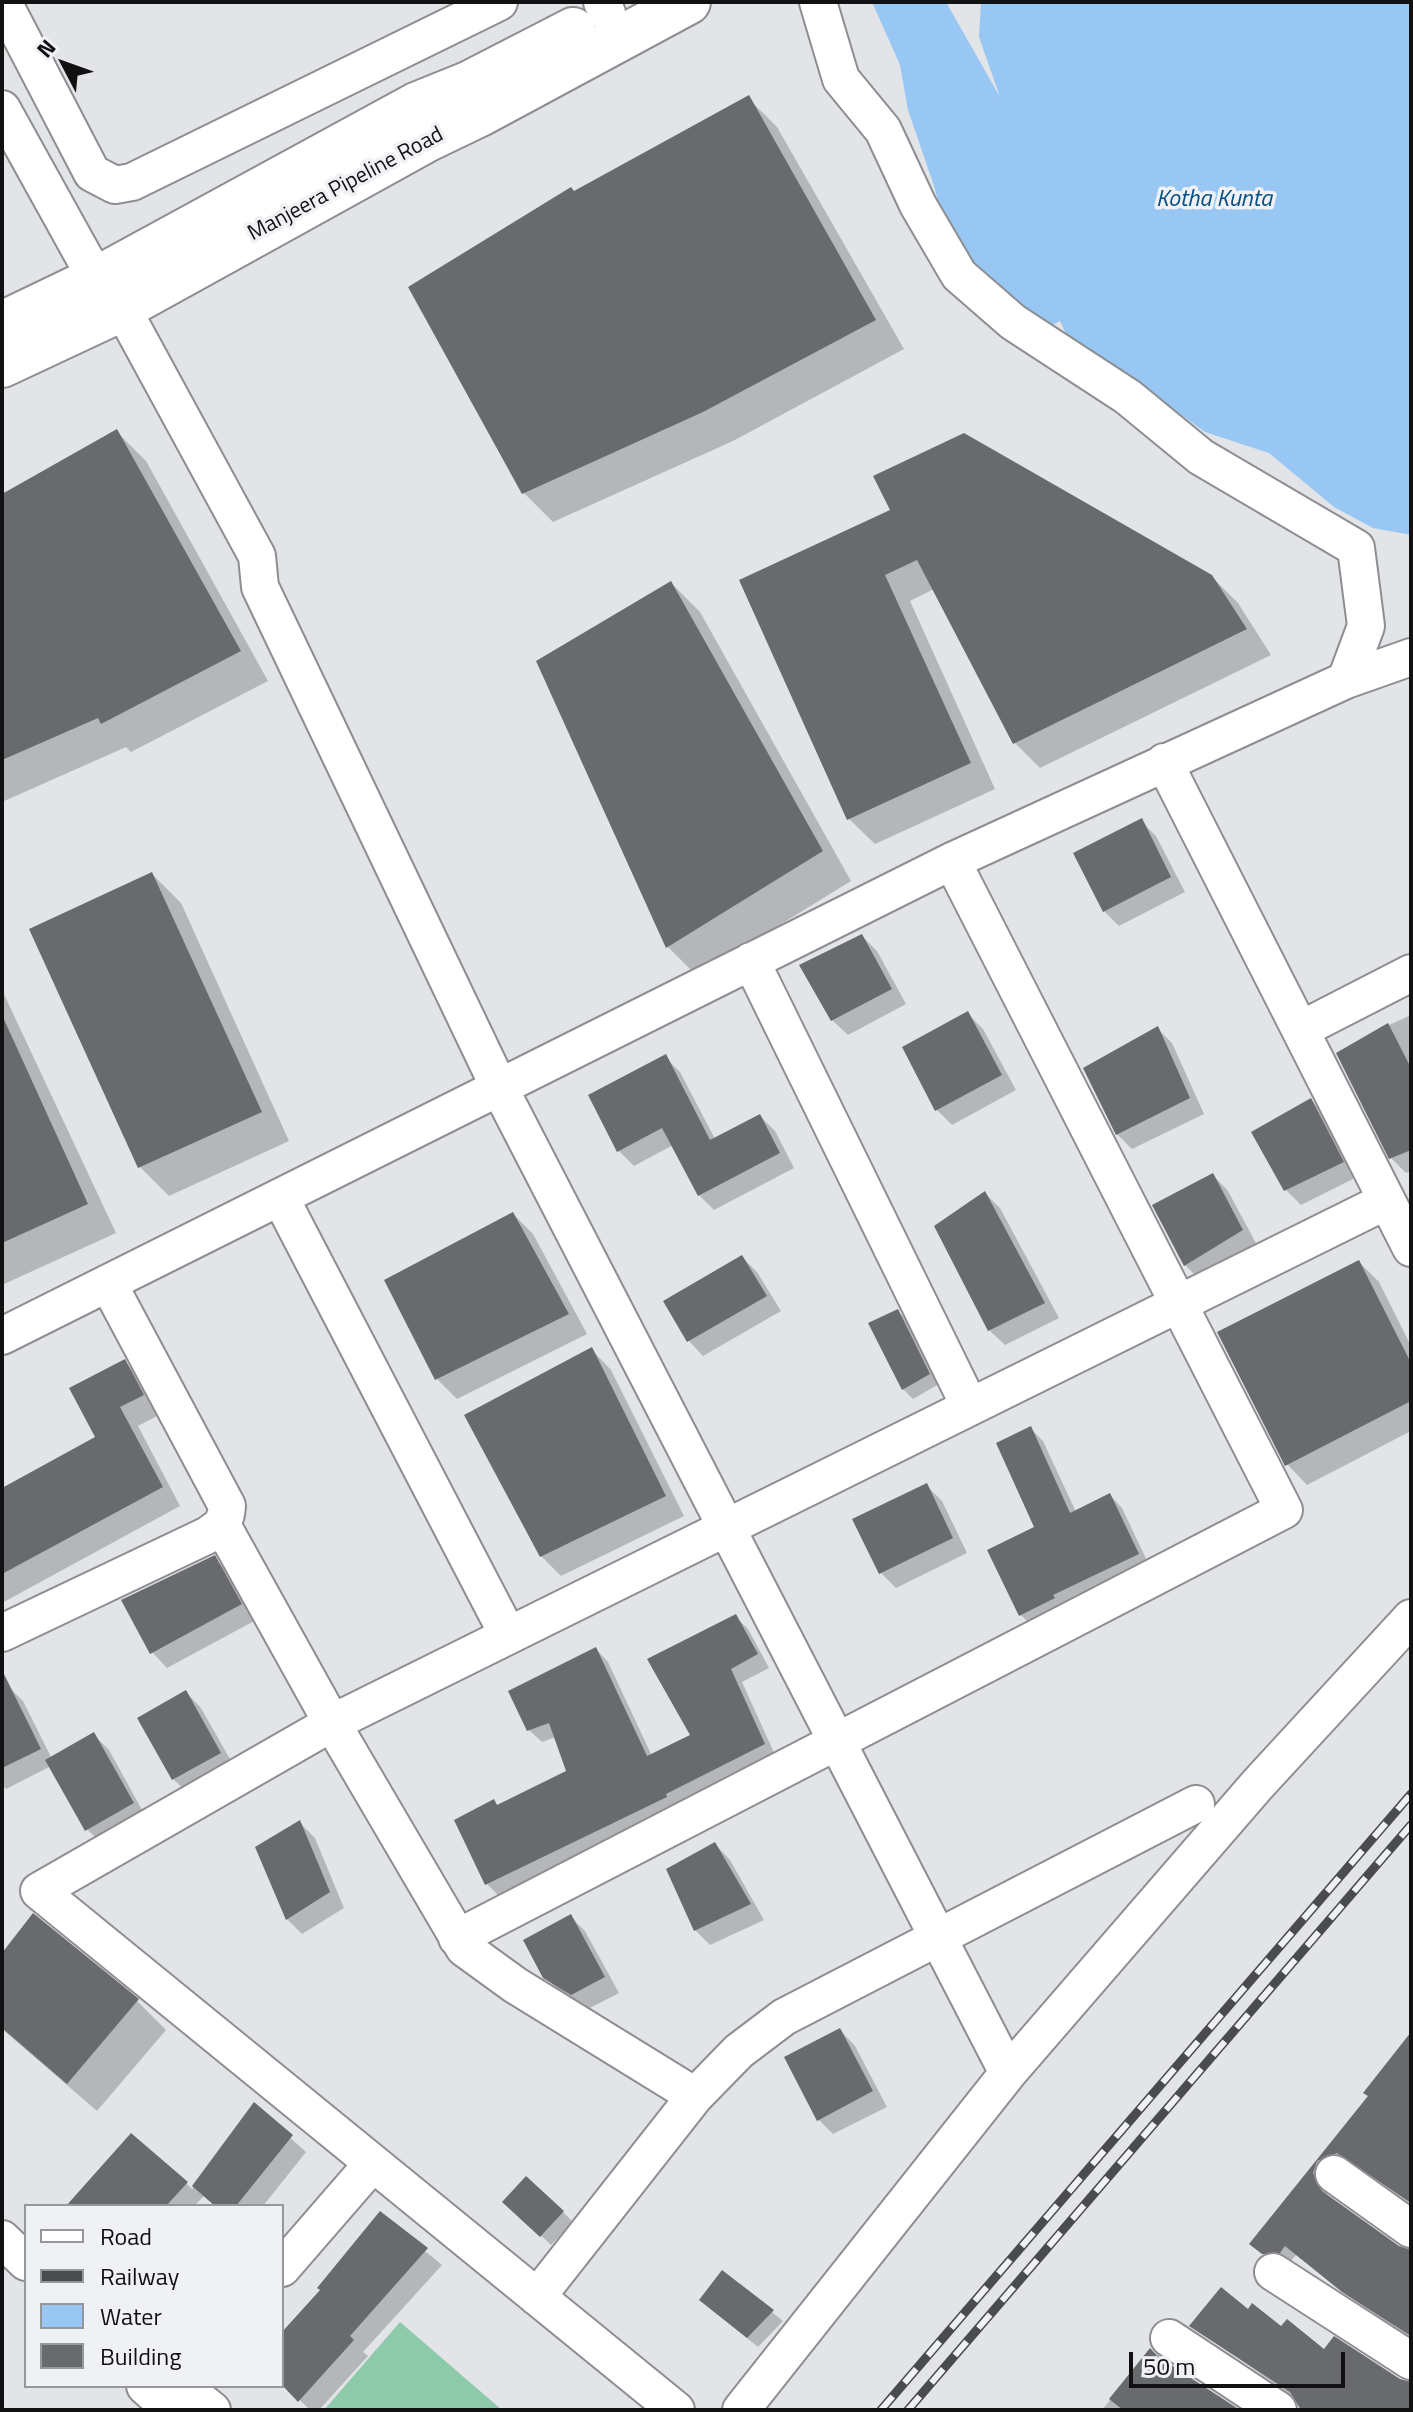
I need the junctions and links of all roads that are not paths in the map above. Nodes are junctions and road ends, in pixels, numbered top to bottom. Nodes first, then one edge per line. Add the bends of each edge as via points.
1 (3, 2) edge
2 (499, 2) edge
3 (688, 2) edge
4 (818, 2) edge
5 (613, 6) edge
6 (474, 99) junction
7 (2, 109) edge
8 (100, 291) junction
9 (2, 324) edge
10 (2, 365) edge
11 (1411, 657) edge
12 (1346, 680) junction
13 (1164, 762) junction
14 (952, 861) junction
15 (751, 961) junction
16 (1411, 973) edge
17 (1302, 1029) junction
18 (499, 1087) junction
19 (280, 1197) junction
20 (1386, 1201) junction
21 (1411, 1248) edge
22 (108, 1283) junction
23 (1178, 1303) junction
24 (2, 1336) edge
25 (969, 1405) junction
26 (222, 1525) junction
27 (725, 1526) junction
28 (1411, 1618) edge
29 (2, 1633) edge
30 (508, 1635) junction
31 (332, 1723) junction
32 (835, 1741) junction
33 (1196, 1804) dead end
34 (457, 1938) junction
35 (938, 1939) junction
36 (1008, 2073) junction
37 (695, 2096) junction
38 (373, 2163) junction
39 (1334, 2174) dead end
40 (1411, 2229) edge
41 (2, 2239) edge
42 (24, 2260) edge
43 (284, 2266) edge
44 (1273, 2272) dead end
45 (537, 2297) junction
46 (1169, 2338) dead end
47 (1411, 2361) edge
48 (147, 2388) edge
49 (184, 2388) edge
50 (172, 2410) edge
51 (212, 2410) edge
52 (676, 2410) edge
53 (741, 2410) edge
54 (1278, 2410) edge

1 - 2 street via 92,173 115,185 132,182
3 - 6 main road, Manjeera Pipeline Road
4 - 12 street via 841,79 883,130 959,275 1013,322 1128,397 1201,457 1356,548 1366,626
5 - 6 main road, Manjeera Pipeline Road
6 - 8 main road, Manjeera Pipeline Road via 416,105
7 - 8 street
8 - 9 main road, Manjeera Pipeline Road
8 - 10 main road, Manjeera Pipeline Road
8 - 18 street via 257,556 260,587
11 - 12 street
12 - 13 street
13 - 14 street
13 - 17 street
14 - 15 street
14 - 23 street
15 - 18 street
15 - 25 street
16 - 17 street
17 - 20 street
18 - 19 street
18 - 27 street
19 - 22 street
19 - 30 street
20 - 21 street
20 - 23 street
22 - 24 street
22 - 26 street via 227,1506
23 - 25 street
23 - 32 street via 1284,1510
25 - 27 street
26 - 29 street
26 - 31 street
27 - 30 street
27 - 32 street
28 - 36 street via 1258,1784
30 - 31 street
31 - 34 street
31 - 38 street via 39,1891
32 - 34 street
32 - 35 street
33 - 35 street
34 - 37 street via 515,1985
35 - 36 street
35 - 37 street via 784,2017 739,2051
36 - 53 street
37 - 45 street
38 - 43 street
38 - 45 street
39 - 40 street
41 - 42 street
44 - 47 street
45 - 52 street
46 - 54 street
48 - 50 street
49 - 51 street

